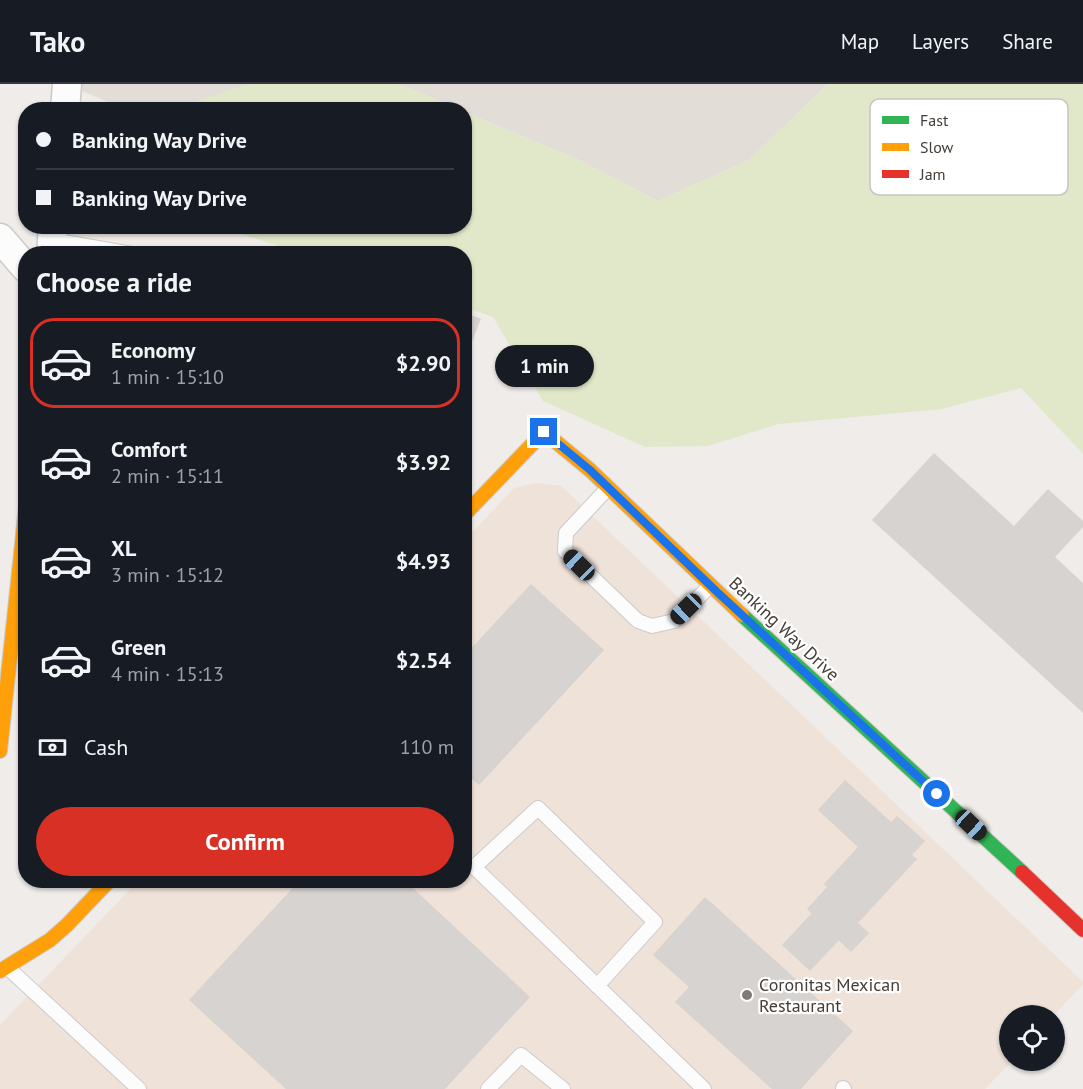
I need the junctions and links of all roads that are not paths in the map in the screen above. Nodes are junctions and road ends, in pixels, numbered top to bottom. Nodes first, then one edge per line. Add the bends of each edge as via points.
1 (67, 84) edge
2 (66, 102) edge
3 (0, 238) edge
4 (52, 240) edge
5 (86, 246) edge
6 (18, 259) edge
7 (608, 488) junction
8 (472, 506) edge
9 (710, 586) junction
10 (18, 662) edge
11 (17, 681) edge
12 (0, 751) edge
13 (102, 888) edge
14 (1083, 930) edge
15 (3, 969) edge
16 (597, 986) junction
17 (139, 1089) edge
18 (488, 1089) edge
19 (563, 1089) edge
20 (704, 1089) edge

1 - 2 street
3 - 6 street
4 - 5 lane
7 - 8 street, Banking Way Drive via 544,432
7 - 9 street, Banking Way Drive
7 - 9 lane via 566,533 565,550 638,621 652,626 674,621
9 - 14 street, Banking Way Drive
10 - 11 street
11 - 12 street
13 - 15 street via 50,940
15 - 17 lane
16 - 16 lane via 474,867 538,808 655,922
16 - 20 lane
18 - 19 lane via 521,1055

